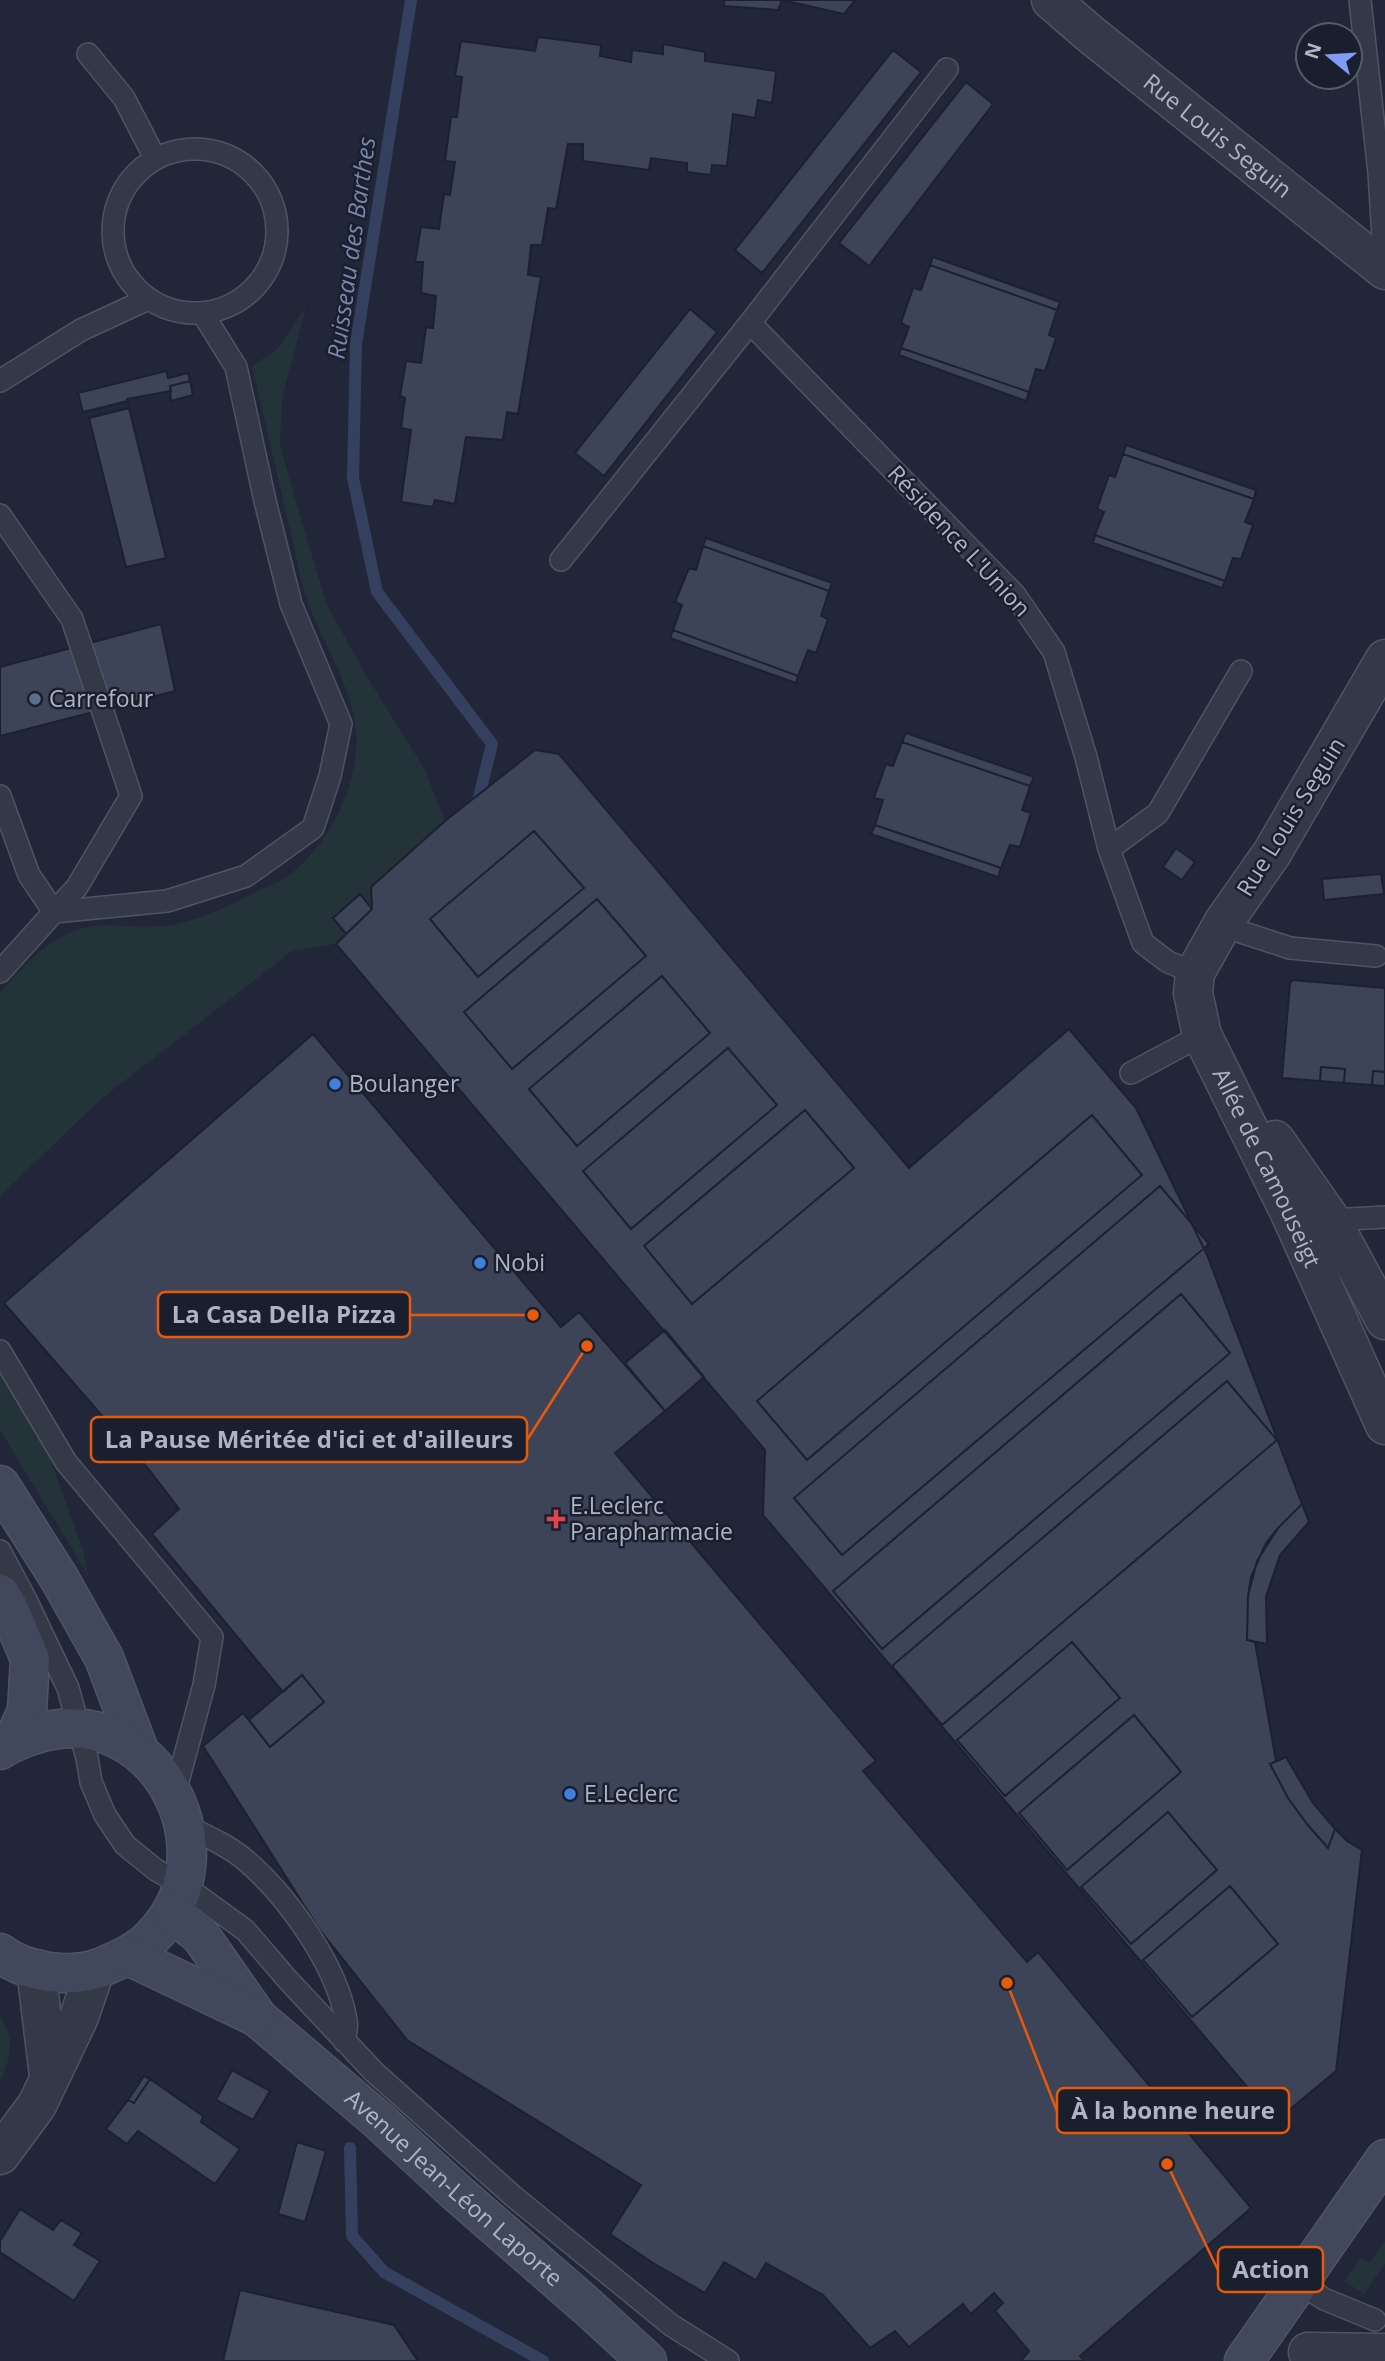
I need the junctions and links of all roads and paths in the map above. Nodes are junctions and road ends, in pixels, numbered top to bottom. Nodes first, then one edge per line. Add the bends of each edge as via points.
1 (1051, 0) edge
2 (1360, 0) edge
3 (88, 54) dead end
4 (947, 69) dead end
5 (155, 158) junction
6 (1385, 270) edge
7 (148, 299) junction
8 (202, 314) junction
9 (750, 323) junction
10 (0, 379) edge
11 (0, 394) edge
12 (0, 515) edge
13 (561, 560) dead end
14 (1385, 659) edge
15 (1241, 671) dead end
16 (0, 796) edge
17 (1109, 849) junction
18 (54, 912) junction
19 (1223, 923) junction
20 (1376, 956) dead end
21 (0, 972) edge
22 (1195, 973) junction
23 (1202, 1035) junction
24 (1131, 1073) dead end
25 (1385, 1217) edge
26 (1331, 1220) junction
27 (1328, 1300) junction
28 (1385, 1320) edge
29 (0, 1351) edge
30 (1385, 1425) edge
31 (0, 1485) edge
32 (0, 1507) edge
33 (16, 1543) edge
34 (0, 1594) edge
35 (79, 1728) junction
36 (7, 1745) edge
37 (140, 1753) junction
38 (178, 1810) junction
39 (177, 1899) junction
40 (0, 1953) edge
41 (112, 1963) junction
42 (36, 1969) junction
43 (258, 2018) junction
44 (344, 2041) junction
45 (49, 2076) junction
46 (0, 2155) edge
47 (1385, 2159) edge
48 (1299, 2284) junction
49 (1380, 2337) edge
50 (1308, 2352) dead end
51 (647, 2361) edge
52 (728, 2361) edge
53 (1244, 2361) edge

1 - 6 street, Rue Louis Seguin
2 - 6 lane
3 - 5 lane via 124,99
4 - 9 lane
5 - 7 lane via 121,193 114,217 120,265 131,284
5 - 8 lane via 188,148 216,150 240,161 260,179 273,201 278,226 276,252 266,275 249,294 227,308
7 - 8 lane via 174,311
7 - 10 lane via 81,330
8 - 18 lane via 236,367 291,604 341,724 331,776 313,828 246,876 167,901
9 - 13 lane
9 - 17 lane, Résidence L'Union via 1015,595 1054,652
10 - 11 lane
12 - 18 lane via 72,619 131,796 77,887
14 - 19 street, Rue Louis Seguin via 1272,853
15 - 17 lane via 1158,813
16 - 18 lane via 29,874
17 - 22 lane, Résidence L'Union via 1143,943 1168,962
18 - 21 lane
19 - 20 lane via 1290,948
19 - 22 street, Rue Louis Seguin
22 - 23 street, Allée de Camouseigt via 1193,993
23 - 24 lane
23 - 26 street, Allée de Camouseigt
23 - 27 street, Allée de Camouseigt
25 - 26 lane
26 - 27 street, Allée de Camouseigt
26 - 28 street, Allée de Camouseigt
27 - 30 street, Allée de Camouseigt
29 - 38 lane via 66,1462 212,1637
31 - 33 street
32 - 33 lane
33 - 35 lane via 26,1600 68,1688
33 - 37 street via 104,1658
34 - 36 street via 30,1659 27,1711
35 - 36 street via 53,1729
35 - 37 street via 112,1736
35 - 39 lane via 91,1782 105,1815 125,1845 156,1870
37 - 38 street via 164,1777
38 - 39 street via 188,1847
38 - 44 lane via 243,1858 288,1904 335,1983 347,2022
39 - 41 street via 152,1937
39 - 43 street, Avenue Jean-Léon Laporte
39 - 44 lane via 246,1930
40 - 42 street
41 - 42 street via 69,1974
41 - 43 street, Avenue Jean-Léon Laporte
41 - 45 street
42 - 45 street
43 - 51 street, Avenue Jean-Léon Laporte
44 - 52 lane via 513,2196 671,2325
45 - 46 street via 37,2105
47 - 48 street
48 - 49 lane
48 - 53 street
49 - 50 street

